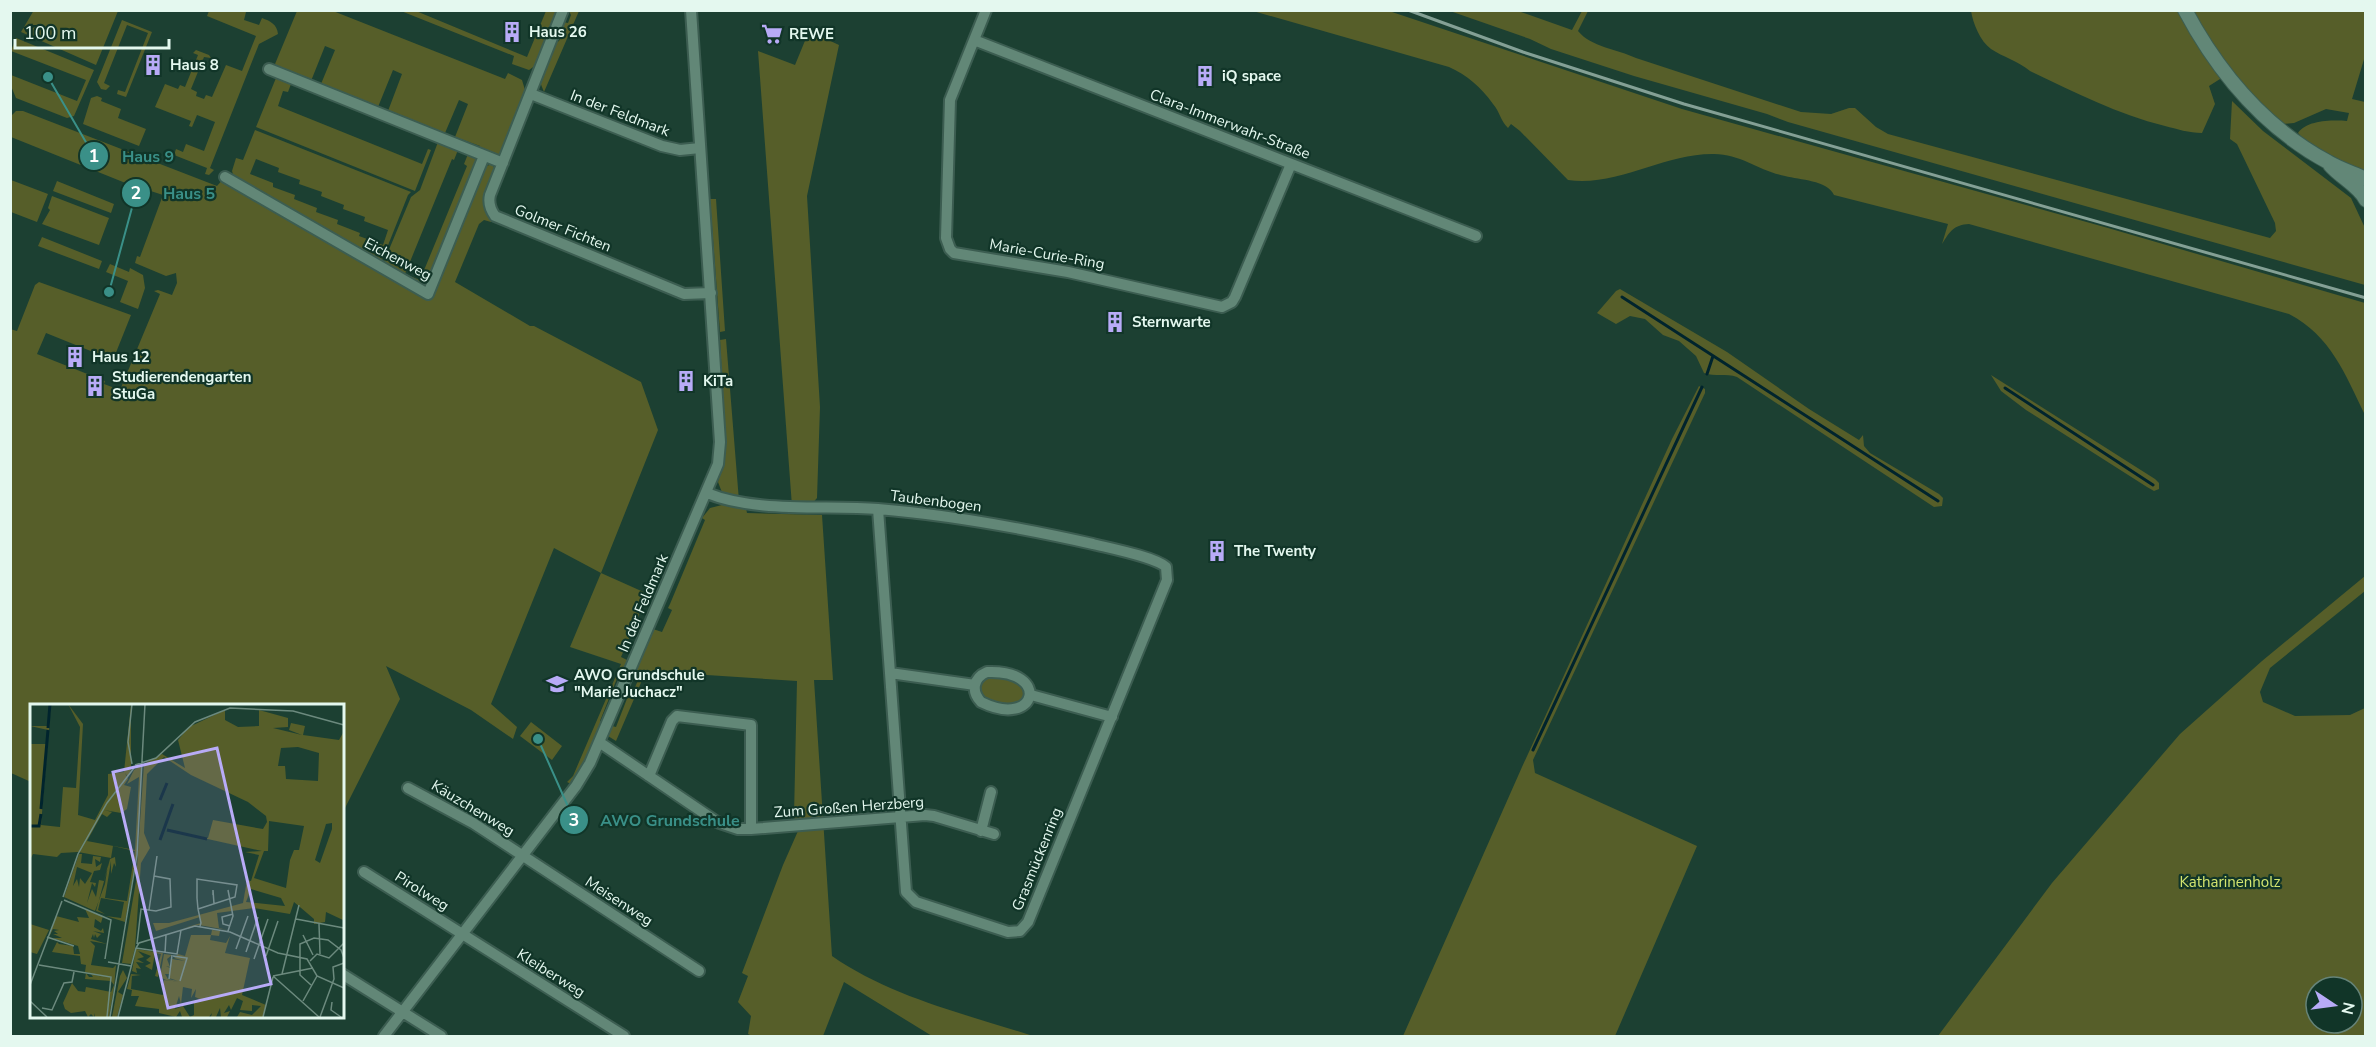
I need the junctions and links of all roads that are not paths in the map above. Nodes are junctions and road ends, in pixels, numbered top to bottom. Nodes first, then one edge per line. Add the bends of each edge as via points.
1 (563, 10) edge
2 (690, 10) edge
3 (986, 10) edge
4 (2184, 10) edge
5 (974, 40) junction
6 (269, 69) dead end
7 (531, 94) junction
8 (700, 148) junction
9 (484, 156) junction
10 (503, 163) junction
11 (2329, 163) junction
12 (1291, 164) junction
13 (225, 177) dead end
14 (2366, 179) edge
15 (2366, 201) edge
16 (1476, 236) dead end
17 (711, 293) junction
18 (706, 493) junction
19 (878, 509) junction
20 (1158, 562) joint
21 (890, 674) junction
22 (975, 685) junction
23 (1030, 695) junction
24 (1112, 717) junction
25 (599, 742) junction
26 (649, 776) junction
27 (408, 788) dead end
28 (991, 792) dead end
29 (900, 818) junction
30 (751, 829) junction
31 (981, 831) junction
32 (994, 834) dead end
33 (523, 856) junction
34 (364, 872) dead end
35 (463, 935) junction
36 (699, 971) dead end
37 (344, 975) edge
38 (403, 1011) junction
39 (384, 1036) edge
40 (441, 1036) edge
41 (624, 1036) edge

1 - 7 street, Golmer Fichten
2 - 8 street, In der Feldmark
3 - 5 street, Marie-Curie-Ring
4 - 11 street via 2222,70 2250,102
5 - 12 street, Clara-Immerwahr-Straße
5 - 12 street, Marie-Curie-Ring via 950,100 946,238 954,253 1068,272 1222,307 1235,297
6 - 9 street
7 - 8 street, In der Feldmark via 662,146 680,150
7 - 10 street, Golmer Fichten
8 - 17 street, In der Feldmark
9 - 10 street
9 - 13 street, Eichenweg via 428,294
10 - 17 street, Golmer Fichten via 489,201 495,216 684,294
11 - 14 street
11 - 15 street
12 - 16 street, Clara-Immerwahr-Straße
17 - 18 street, In der Feldmark via 720,442 718,464
18 - 19 street, Taubenbogen via 739,503
18 - 25 street, In der Feldmark
19 - 20 street, Taubenbogen via 1028,530
19 - 21 street, Grasmückenring
20 - 24 street, Grasmückenring via 1166,567 1167,580
21 - 22 street
21 - 29 street, Grasmückenring
22 - 23 street via 982,675 992,672 1022,679 1029,686
22 - 23 street via 981,702 1010,709 1025,705
23 - 24 street
24 - 29 street, Grasmückenring via 1028,922 1020,931 1008,932 912,900 906,892
25 - 26 street, Zum Großen Herzberg
25 - 33 street, In der Feldmark via 576,786
26 - 30 street, Zum Großen Herzberg via 717,822 738,830
26 - 30 street via 674,718 751,724
27 - 33 street, Käuzchenweg
28 - 31 street
29 - 30 street, Zum Großen Herzberg
29 - 31 street, Zum Großen Herzberg via 934,816
31 - 32 street, Zum Großen Herzberg
33 - 35 street, In der Feldmark
33 - 36 street, Meisenweg
34 - 35 street, Pirolweg
35 - 38 street, In der Feldmark
35 - 41 street, Kleiberweg
37 - 38 street
38 - 39 street, In der Feldmark
38 - 40 street

